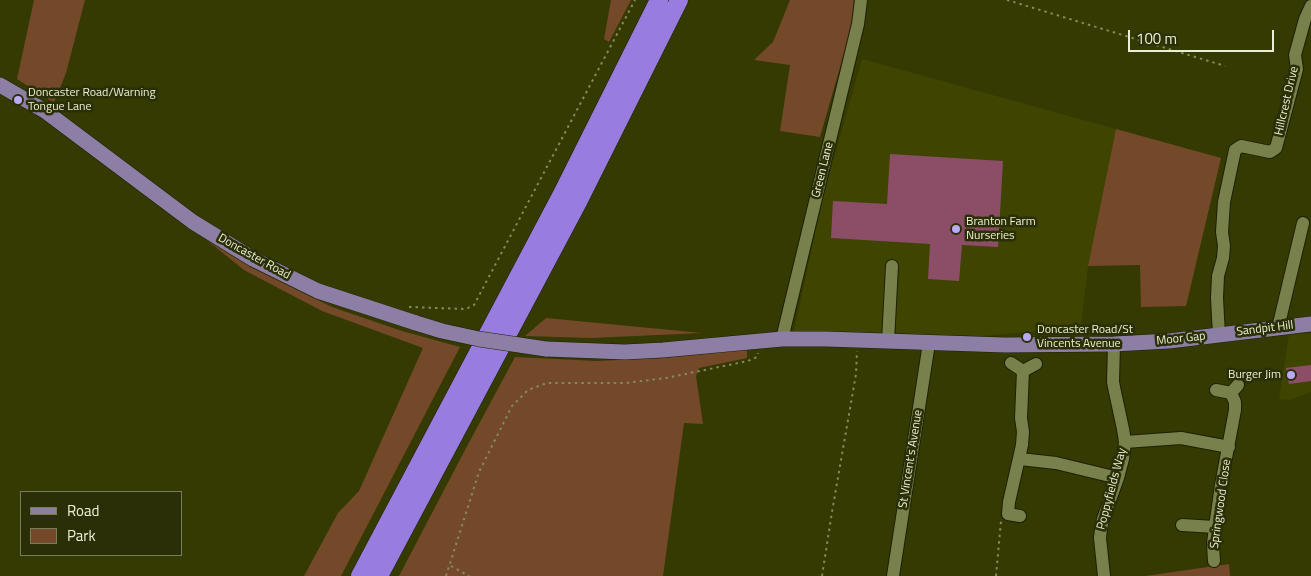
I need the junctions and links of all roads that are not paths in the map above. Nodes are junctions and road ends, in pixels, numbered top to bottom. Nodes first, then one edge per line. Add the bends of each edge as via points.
1 (659, 0) edge
2 (679, 0) edge
3 (861, 0) edge
4 (1311, 6) edge
5 (0, 85) edge
6 (1303, 224) dead end
7 (892, 266) dead end
8 (1311, 324) edge
9 (1278, 328) junction
10 (1219, 335) junction
11 (782, 339) junction
12 (888, 341) junction
13 (929, 343) junction
14 (1114, 344) junction
15 (1011, 364) dead end
16 (1036, 364) dead end
17 (1023, 371) junction
18 (1216, 390) dead end
19 (1124, 442) junction
20 (1229, 447) junction
21 (1020, 459) junction
22 (1118, 478) junction
23 (1006, 514) road end
24 (1182, 526) dead end
25 (1215, 527) junction
26 (1214, 561) dead end
27 (360, 576) edge
28 (379, 576) edge
29 (893, 576) edge
30 (1104, 576) edge

1 - 27 highway via 562,194
2 - 28 highway via 578,202
3 - 11 street, Green Lane via 858,24
4 - 10 street, Hillcrest Drive via 1295,55 1297,69 1276,148 1270,152 1241,146 1235,150 1224,202 1224,246 1217,298
5 - 11 main road, Doncaster Road, bridge via 45,111 193,222 253,259 318,291 416,324 479,339 546,349 625,352
6 - 9 street
7 - 12 street
8 - 9 main road, Sandpit Hill
9 - 10 main road, Sandpit Hill
10 - 14 main road, Moor Gap
11 - 12 main road, Moor Gap
12 - 13 main road, Moor Gap
13 - 14 main road, Moor Gap
13 - 29 street, St Vincent's Avenue
14 - 19 street, Poppyfields Way via 1114,392
15 - 17 street
16 - 17 street
17 - 21 street
18 - 20 street, Springwood Close via 1234,389 1235,410
19 - 20 street, Springwood Close via 1181,438
19 - 22 street, Poppyfields Way
20 - 25 street, Springwood Close
21 - 22 street via 1056,463
21 - 23 street
22 - 30 street, Poppyfields Way via 1102,519 1100,538
24 - 25 street
25 - 26 street, Springwood Close

